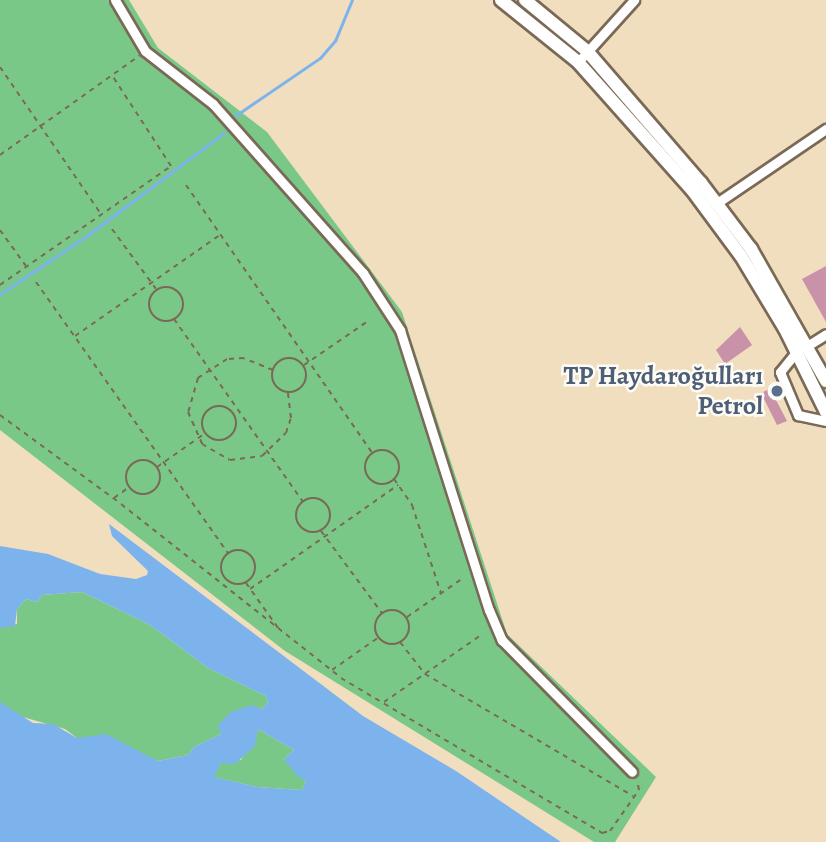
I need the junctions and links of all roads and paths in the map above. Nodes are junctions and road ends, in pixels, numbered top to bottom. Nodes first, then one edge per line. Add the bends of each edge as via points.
1 (115, 0) edge
2 (501, 0) edge
3 (524, 0) edge
4 (634, 0) edge
5 (145, 51) junction
6 (587, 51) junction
7 (578, 62) junction
8 (0, 67) edge
9 (112, 75) junction
10 (41, 125) junction
11 (826, 130) edge
12 (0, 155) edge
13 (186, 185) dead end
14 (717, 203) junction
15 (102, 214) junction
16 (112, 229) dead end
17 (0, 230) edge
18 (220, 234) junction
19 (26, 266) junction
20 (36, 282) dead end
21 (151, 283) junction
22 (0, 285) edge
23 (156, 290) junction
24 (174, 319) junction
25 (368, 321) dead end
26 (826, 334) edge
27 (74, 337) junction
28 (802, 348) junction
29 (309, 362) junction
30 (211, 366) junction
31 (303, 366) junction
32 (273, 370) junction
33 (826, 381) edge
34 (288, 392) junction
35 (826, 412) edge
36 (0, 415) edge
37 (826, 421) edge
38 (205, 433) junction
39 (198, 438) junction
40 (270, 451) junction
41 (372, 453) junction
42 (164, 463) junction
43 (157, 468) junction
44 (394, 479) junction
45 (398, 485) junction
46 (129, 487) junction
47 (113, 498) junction
48 (303, 502) junction
49 (320, 530) junction
50 (327, 536) junction
51 (228, 553) junction
52 (460, 580) dead end
53 (245, 582) junction
54 (250, 590) junction
55 (441, 593) junction
56 (382, 613) junction
57 (406, 617) junction
58 (481, 635) dead end
59 (284, 636) junction
60 (379, 637) junction
61 (400, 642) junction
62 (331, 670) junction
63 (425, 674) junction
64 (383, 703) junction
65 (632, 772) joint
66 (634, 796) junction

1 - 5 street
2 - 7 main road
3 - 6 main road
4 - 6 street
5 - 9 path
5 - 65 street via 213,104 363,273 400,330 502,640
6 - 7 street
6 - 14 main road
7 - 28 main road via 692,190
8 - 10 path
9 - 10 path
9 - 15 path via 171,162 167,170
10 - 12 path
10 - 15 path
11 - 14 street
13 - 18 path
14 - 28 main road via 751,249
15 - 19 path
16 - 21 path
17 - 19 path
18 - 21 path
18 - 29 path
19 - 22 path
20 - 27 path
21 - 23 path
21 - 27 path
23 - 24 path via 150,299 153,314 162,320
23 - 24 path via 166,287 180,294 183,305
24 - 30 path
25 - 29 path
26 - 28 street
27 - 42 path
28 - 33 main road
28 - 35 main road
28 - 37 street via 780,372 798,415
29 - 31 path
29 - 41 path
30 - 32 path via 244,358
30 - 39 path via 190,394 188,412
30 - 40 path
31 - 32 path via 289,359
31 - 34 path via 304,382
32 - 34 path via 276,386
34 - 40 path via 291,418 286,433
36 - 47 path
38 - 38 path via 215,439 226,438 234,430 233,413 224,407 209,409 202,423
38 - 39 path
39 - 40 path via 214,454 230,460 246,460
39 - 42 path
40 - 48 path
41 - 44 path via 387,451 396,458
41 - 44 path via 365,467 368,477 378,483
42 - 43 path
42 - 51 path
43 - 46 path via 158,484 150,492 139,494
43 - 46 path via 148,461 133,463 126,477
44 - 45 path
45 - 50 path
45 - 55 path via 412,506
46 - 47 path
47 - 59 path
48 - 49 path via 297,510 300,526 309,532
48 - 49 path via 313,498 327,506 328,522
49 - 50 path
50 - 54 path
50 - 56 path
51 - 53 path via 221,567 224,577 234,583
51 - 53 path via 238,550 252,558 253,574
52 - 55 path
53 - 54 path
54 - 59 path
55 - 57 path
56 - 57 path via 392,610
56 - 60 path via 376,622
57 - 61 path via 408,634
58 - 63 path
59 - 62 path
60 - 61 path via 388,643
60 - 62 path
61 - 63 path
62 - 64 path
63 - 64 path
63 - 66 path
64 - 66 path via 602,833 610,831
65 - 66 path via 640,786

